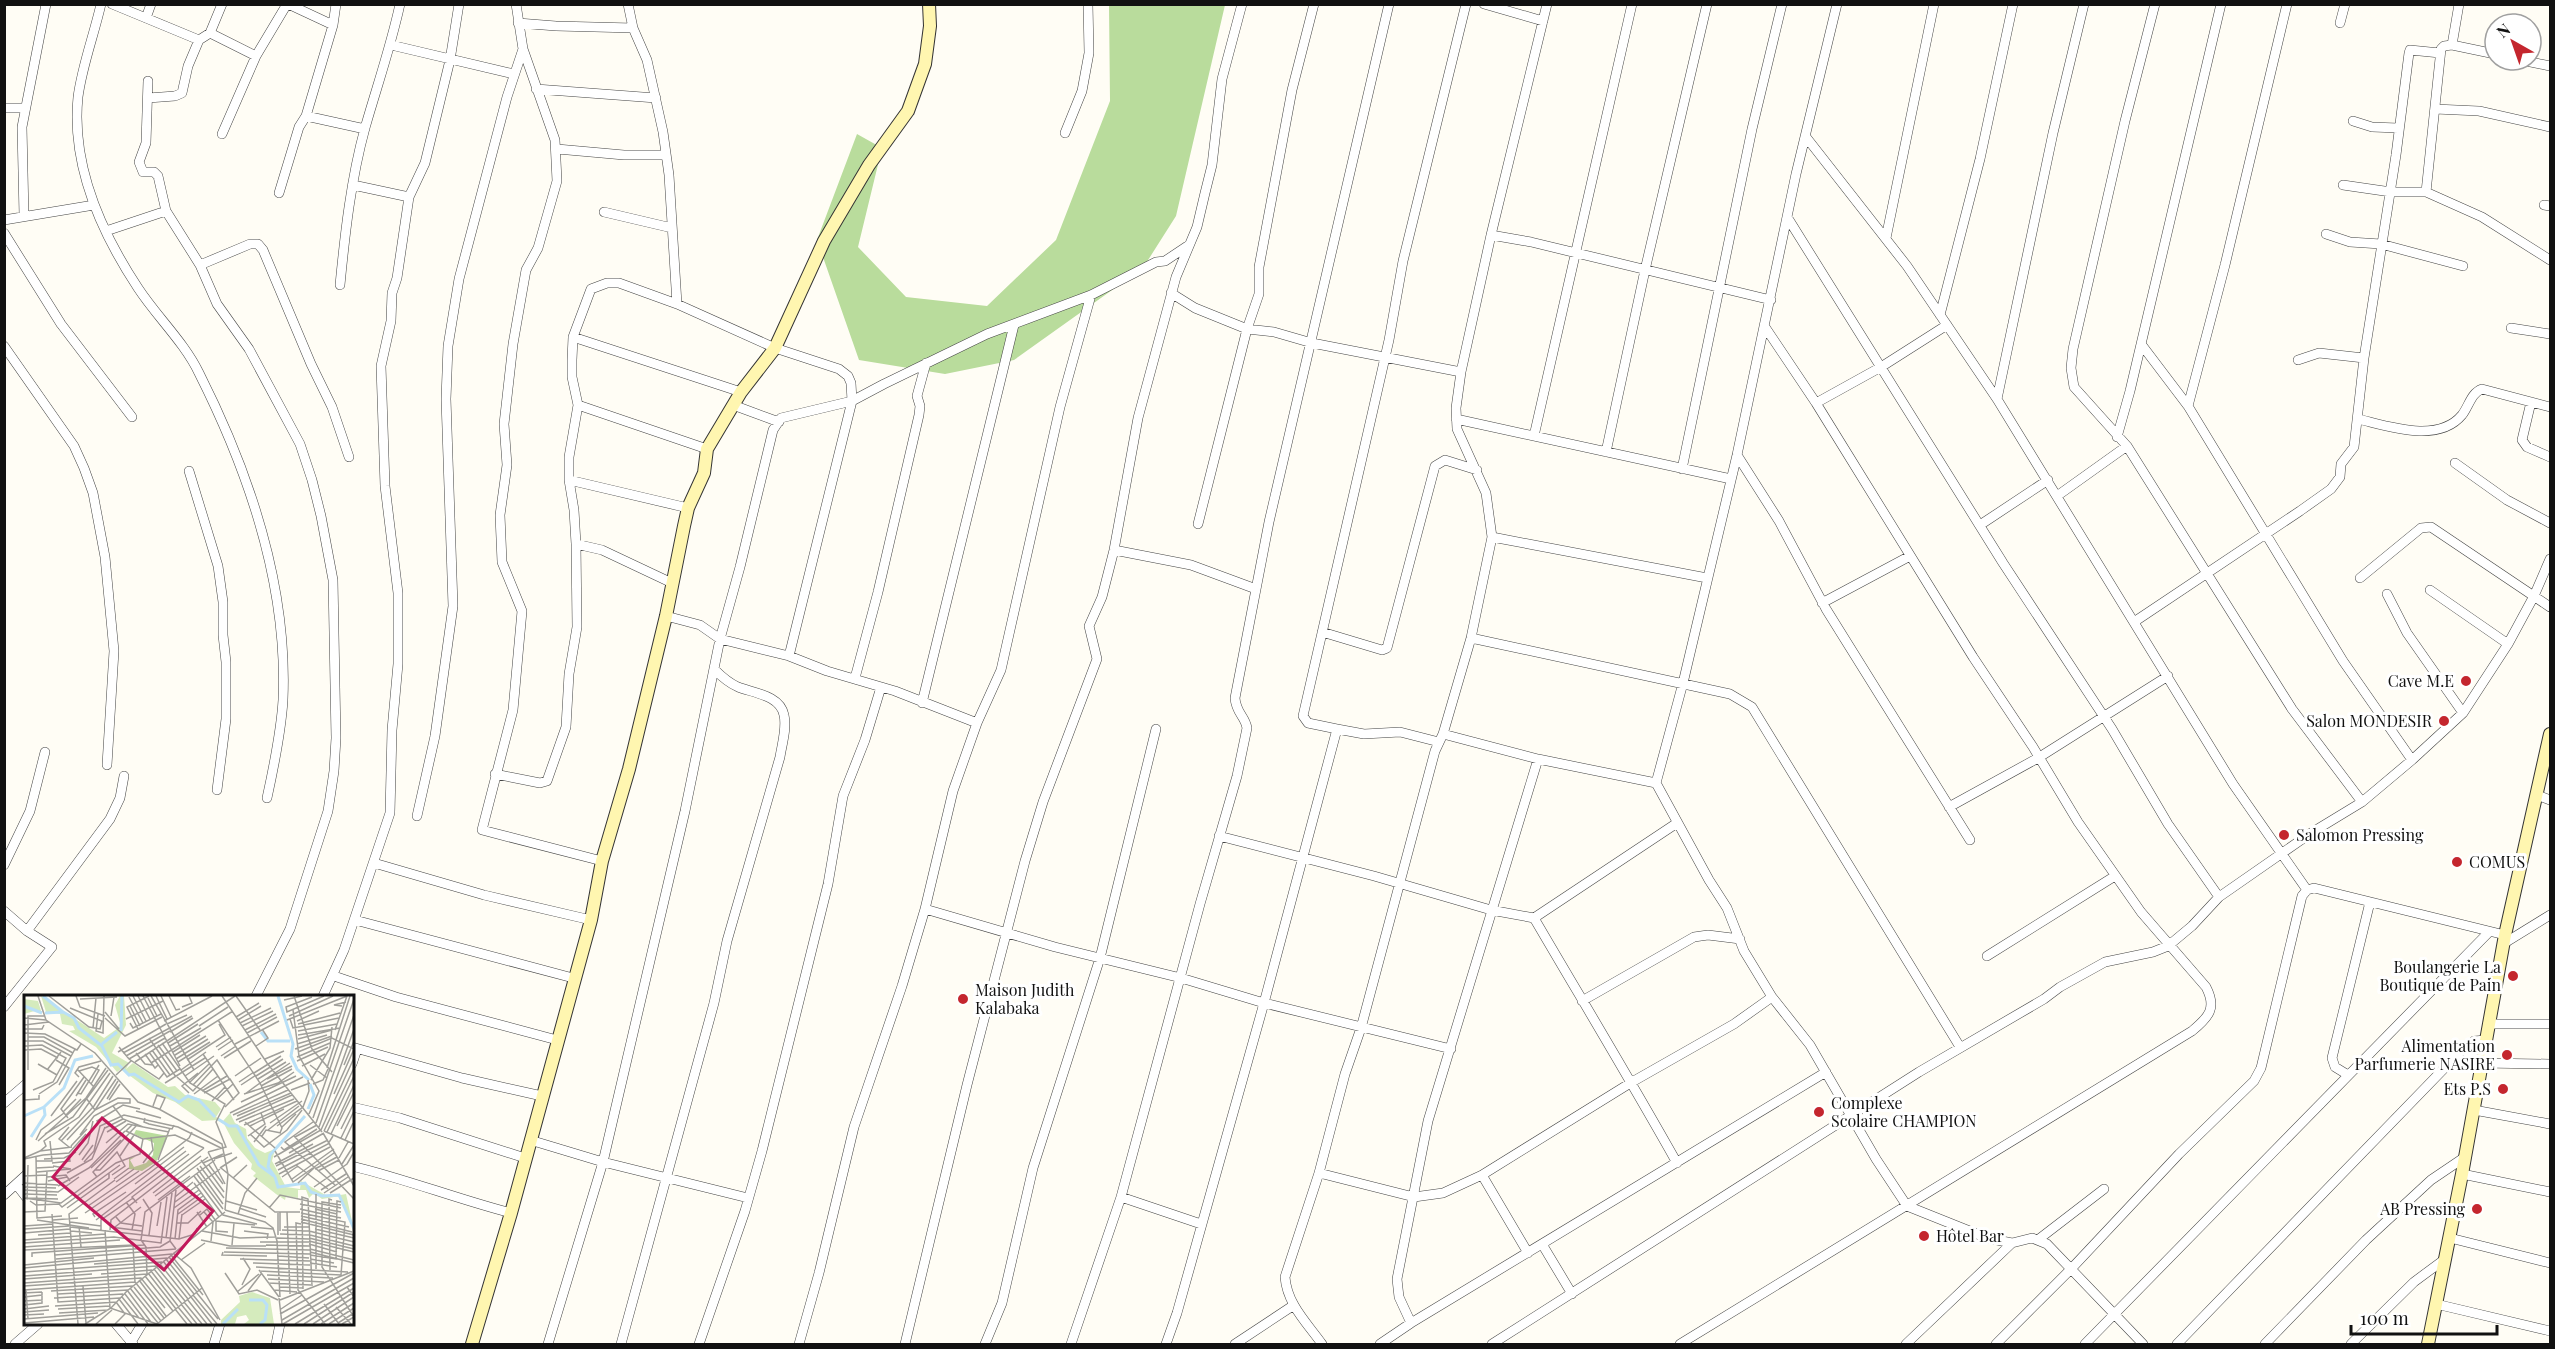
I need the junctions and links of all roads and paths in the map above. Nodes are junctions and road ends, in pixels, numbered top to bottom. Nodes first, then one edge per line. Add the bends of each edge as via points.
1 (46, 4) edge
2 (101, 4) edge
3 (112, 4) edge
4 (151, 4) edge
5 (222, 4) edge
6 (288, 4) edge
7 (336, 4) edge
8 (400, 4) edge
9 (459, 4) edge
10 (516, 4) edge
11 (628, 4) edge
12 (929, 4) edge
13 (1088, 4) edge
14 (1242, 4) edge
15 (1314, 4) edge
16 (1389, 4) edge
17 (1466, 4) edge
18 (1484, 4) edge
19 (1547, 4) edge
20 (1632, 4) edge
21 (1707, 4) edge
22 (1782, 4) edge
23 (1837, 4) edge
24 (1934, 4) edge
25 (2013, 4) edge
26 (2084, 4) edge
27 (2155, 4) edge
28 (2221, 4) edge
29 (2287, 4) edge
30 (2345, 4) edge
31 (2459, 4) edge
32 (146, 18) junction
33 (1543, 21) junction
34 (518, 22) junction
35 (2340, 23) dead end
36 (333, 26) junction
37 (633, 28) junction
38 (210, 33) junction
39 (198, 40) junction
40 (392, 45) junction
41 (2452, 45) junction
42 (523, 49) junction
43 (2483, 51) edge
44 (2440, 53) junction
45 (256, 56) junction
46 (450, 60) junction
47 (514, 74) junction
48 (148, 81) dead end
49 (536, 89) junction
50 (148, 98) junction
51 (656, 98) junction
52 (4, 108) edge
53 (24, 108) junction
54 (2436, 109) junction
55 (306, 116) junction
56 (2354, 121) dead end
57 (2550, 127) edge
58 (2398, 128) junction
59 (365, 129) junction
60 (1065, 133) dead end
61 (222, 134) dead end
62 (1806, 137) junction
63 (557, 149) junction
64 (666, 154) junction
65 (353, 185) junction
66 (2343, 185) dead end
67 (2391, 192) junction
68 (2426, 192) junction
69 (279, 193) dead end
70 (409, 197) junction
71 (94, 205) junction
72 (166, 211) junction
73 (604, 212) dead end
74 (24, 216) junction
75 (4, 220) edge
76 (1789, 220) junction
77 (672, 228) junction
78 (106, 231) junction
79 (4, 233) edge
80 (2326, 234) dead end
81 (1491, 235) junction
82 (1886, 238) junction
83 (2381, 244) junction
84 (1189, 245) junction
85 (1576, 254) junction
86 (2550, 260) edge
87 (1165, 261) junction
88 (200, 265) junction
89 (2463, 266) dead end
90 (1645, 270) junction
91 (1176, 278) junction
92 (340, 285) dead end
93 (1719, 287) junction
94 (1171, 293) junction
95 (1091, 296) junction
96 (1771, 300) junction
97 (677, 304) junction
98 (1940, 315) junction
99 (1014, 325) junction
100 (1947, 325) junction
101 (1765, 327) junction
102 (2511, 328) dead end
103 (1247, 329) junction
104 (2550, 334) edge
105 (573, 336) junction
106 (1312, 343) junction
107 (2141, 344) junction
108 (4, 346) edge
109 (775, 348) junction
110 (1385, 357) junction
111 (2364, 358) junction
112 (2298, 360) dead end
113 (926, 363) junction
114 (1881, 367) junction
115 (1461, 372) junction
116 (741, 393) junction
117 (1997, 399) junction
118 (852, 401) junction
119 (2530, 402) junction
120 (1816, 403) junction
121 (578, 405) junction
122 (733, 405) junction
123 (2187, 406) junction
124 (2550, 407) edge
125 (132, 417) dead end
126 (1456, 419) junction
127 (2358, 419) junction
128 (780, 422) junction
129 (1534, 436) junction
130 (2117, 437) junction
131 (2127, 446) junction
132 (707, 449) junction
133 (1606, 452) junction
134 (1737, 455) junction
135 (349, 457) dead end
136 (2550, 457) edge
137 (2455, 463) dead end
138 (1682, 469) junction
139 (1477, 470) junction
140 (189, 471) dead end
141 (1731, 479) junction
142 (569, 480) junction
143 (2048, 480) junction
144 (2057, 496) junction
145 (688, 508) junction
146 (2550, 523) edge
147 (1198, 524) dead end
148 (1980, 525) junction
149 (2266, 535) junction
150 (1492, 537) junction
151 (576, 544) junction
152 (1114, 550) junction
153 (1910, 556) junction
154 (2550, 559) edge
155 (2207, 573) junction
156 (1707, 578) junction
157 (2360, 578) dead end
158 (672, 583) junction
159 (1256, 590) junction
160 (2430, 590) dead end
161 (2387, 594) dead end
162 (2534, 596) junction
163 (1822, 603) junction
164 (2550, 607) edge
165 (666, 616) junction
166 (2134, 622) junction
167 (1322, 632) junction
168 (1471, 638) junction
169 (720, 639) junction
170 (2508, 644) junction
171 (789, 656) junction
172 (714, 670) junction
173 (2168, 676) junction
174 (855, 678) junction
175 (1683, 683) junction
176 (880, 687) junction
177 (922, 703) junction
178 (2463, 713) junction
179 (2104, 718) junction
180 (977, 723) junction
181 (1156, 729) dead end
182 (1337, 729) junction
183 (2550, 737) edge
184 (1441, 738) junction
185 (45, 752) dead end
186 (2038, 758) junction
187 (1538, 759) junction
188 (2412, 760) junction
189 (107, 765) dead end
190 (495, 774) junction
191 (124, 776) dead end
192 (1656, 783) junction
193 (217, 790) dead end
194 (2537, 795) junction
195 (267, 798) dead end
196 (2550, 800) edge
197 (2362, 802) junction
198 (1949, 807) junction
199 (417, 816) dead end
200 (1677, 823) junction
201 (1219, 836) junction
202 (1970, 840) dead end
203 (2280, 854) junction
204 (1302, 856) junction
205 (602, 861) junction
206 (374, 863) junction
207 (4, 865) edge
208 (2115, 876) junction
209 (1398, 883) junction
210 (2307, 890) junction
211 (2218, 897) junction
212 (2370, 902) junction
213 (925, 909) junction
214 (1491, 910) junction
215 (4, 911) edge
216 (2550, 915) edge
217 (1534, 918) junction
218 (355, 920) junction
219 (591, 920) junction
220 (27, 931) junction
221 (1006, 933) junction
222 (2488, 933) junction
223 (1740, 939) junction
224 (2504, 940) junction
225 (2168, 946) junction
226 (1987, 956) dead end
227 (1100, 957) junction
228 (334, 976) junction
229 (573, 978) junction
230 (1180, 978) junction
231 (257, 995) edge
232 (324, 995) edge
233 (1772, 997) junction
234 (1582, 1001) junction
235 (1264, 1003) junction
236 (4, 1007) edge
237 (2488, 1024) junction
238 (2550, 1024) edge
239 (1361, 1028) junction
240 (557, 1040) junction
241 (2486, 1040) junction
242 (1960, 1047) junction
243 (355, 1048) edge
244 (1451, 1049) junction
245 (2483, 1063) junction
246 (2550, 1064) edge
247 (1826, 1072) junction
248 (2348, 1075) junction
249 (1632, 1082) junction
250 (24, 1086) edge
251 (542, 1096) junction
252 (4, 1103) edge
253 (354, 1107) edge
254 (2474, 1110) junction
255 (1853, 1116) junction
256 (2550, 1124) edge
257 (530, 1140) junction
258 (2465, 1157) junction
259 (525, 1158) junction
260 (603, 1162) junction
261 (1677, 1163) junction
262 (354, 1166) edge
263 (1320, 1173) junction
264 (2462, 1174) junction
265 (1482, 1176) junction
266 (24, 1177) edge
267 (667, 1178) junction
268 (16, 1184) junction
269 (2104, 1189) dead end
270 (2550, 1192) edge
271 (24, 1194) edge
272 (4, 1195) edge
273 (1121, 1197) junction
274 (1414, 1197) junction
275 (748, 1198) junction
276 (1907, 1206) junction
277 (511, 1213) junction
278 (1201, 1224) junction
279 (2450, 1238) junction
280 (2039, 1239) junction
281 (2012, 1243) junction
282 (1542, 1244) junction
283 (1528, 1252) junction
284 (2445, 1259) junction
285 (2550, 1263) edge
286 (2071, 1269) junction
287 (1572, 1294) junction
288 (2436, 1304) junction
289 (1294, 1305) junction
290 (2114, 1314) junction
291 (1411, 1323) junction
292 (36, 1325) edge
293 (117, 1325) edge
294 (141, 1325) edge
295 (219, 1325) edge
296 (280, 1325) edge
297 (2550, 1331) edge
298 (1501, 1341) edge
299 (15, 1344) edge
300 (131, 1344) edge
301 (214, 1344) edge
302 (276, 1344) edge
303 (472, 1344) edge
304 (548, 1344) edge
305 (621, 1344) edge
306 (699, 1344) edge
307 (799, 1344) edge
308 (905, 1344) edge
309 (985, 1344) edge
310 (1071, 1344) edge
311 (1166, 1344) edge
312 (1235, 1344) edge
313 (1322, 1344) edge
314 (1380, 1344) edge
315 (1492, 1344) edge
316 (1680, 1344) edge
317 (1906, 1344) edge
318 (1996, 1344) edge
319 (2085, 1344) edge
320 (2143, 1344) edge
321 (2177, 1344) edge
322 (2265, 1344) edge
323 (2352, 1344) edge
324 (2428, 1344) edge

1 - 53 street
2 - 71 street via 79,95 76,130
3 - 32 street
4 - 32 street
5 - 38 street
6 - 36 street
6 - 45 street
7 - 36 street
8 - 40 street
9 - 46 street
10 - 34 street
11 - 37 street
12 - 109 street via 925,64 908,111 869,165 824,241
13 - 60 street via 1089,53 1082,91
14 - 84 street via 1222,79 1212,165
15 - 103 street via 1292,90 1259,267 1259,294
16 - 106 street
17 - 110 street via 1403,261
18 - 33 street
19 - 33 street
20 - 85 street
21 - 90 street
22 - 93 street
23 - 62 street
24 - 82 street
25 - 98 street via 1980,159
26 - 117 street
27 - 130 street via 2071,368 2074,387
28 - 107 street
29 - 123 street
30 - 35 street
31 - 41 street
32 - 39 street
33 - 81 street
34 - 37 street
34 - 42 street
36 - 55 street
37 - 51 street via 647,60
38 - 39 street
38 - 45 street
39 - 50 street via 182,93
40 - 46 street
40 - 59 street
41 - 43 street
41 - 44 street via 2444,46
42 - 47 street
42 - 49 street
44 - 54 street
44 - 58 street via 2409,51
45 - 61 street
46 - 47 street
46 - 70 street via 425,163
47 - 199 street via 459,279 448,346 446,399 453,606 435,736
48 - 50 street
49 - 51 street
49 - 63 street
50 - 72 street via 146,144 139,162 143,172 158,176
51 - 64 street
52 - 53 street
53 - 74 street
54 - 57 street via 2479,111
54 - 68 street
55 - 59 street
55 - 69 street
56 - 58 street via 2372,127
58 - 67 street
59 - 65 street
62 - 76 street
62 - 82 street
63 - 64 street via 624,156
63 - 190 street via 557,181 538,248 526,270 504,424 507,465 500,515 502,562 522,611 513,710
64 - 77 street
65 - 70 street
65 - 92 street
66 - 67 street
67 - 68 street
67 - 83 street
68 - 86 street via 2482,217
70 - 206 street via 381,366 384,474 398,593 398,664 390,813
71 - 74 street
71 - 78 street
72 - 78 street
72 - 88 street
73 - 77 street
74 - 75 street
76 - 96 street
76 - 114 street
77 - 97 street
78 - 195 street via 138,289 200,373 249,489 264,537 273,576 283,678 281,719
79 - 125 street via 61,324
80 - 83 street via 2350,242
81 - 85 street
81 - 115 street
82 - 98 street
83 - 89 street
83 - 111 street
84 - 87 street
84 - 91 street
85 - 90 street
85 - 129 street
87 - 91 street
87 - 95 street
88 - 135 street via 250,244 258,244 263,250 332,407
88 - 231 street via 217,304 249,349 300,444 319,507 333,580 336,738 328,811 290,929
90 - 93 street
90 - 133 street
91 - 94 street
93 - 96 street
93 - 138 street
94 - 103 street via 1201,311
94 - 152 street via 1137,418
95 - 99 street
95 - 180 street via 1060,407 1001,670
96 - 101 street
97 - 105 street via 619,283 606,283 591,289
97 - 109 street
98 - 100 street
99 - 113 street
99 - 177 street
100 - 114 street
100 - 117 street
101 - 120 street
101 - 134 street
102 - 104 street
103 - 106 street
103 - 147 street
105 - 116 street
105 - 121 street via 572,377
106 - 110 street
106 - 159 street
107 - 123 street
107 - 130 street
108 - 189 street via 74,446 93,493 105,557 114,651
109 - 116 street
109 - 118 street via 839,369 851,383
110 - 115 street
110 - 167 street
111 - 112 street via 2319,353
111 - 127 street
113 - 118 street
113 - 174 street via 917,396 919,415
114 - 120 street
114 - 148 street
115 - 126 street
116 - 122 street
117 - 143 street
118 - 128 street via 786,416
118 - 171 street
119 - 124 street
119 - 127 street via 2482,389 2452,423 2428,430
119 - 136 street via 2522,441
120 - 153 street
121 - 132 street
121 - 142 street
122 - 128 street
122 - 132 street
123 - 149 street
126 - 129 street
126 - 139 street
127 - 149 street via 2354,447 2341,464 2336,484
128 - 169 street via 771,435
129 - 133 street
130 - 131 street
131 - 144 street
131 - 155 street
132 - 145 street via 704,473
133 - 138 street
134 - 141 street
134 - 163 street via 1779,521
137 - 146 street via 2507,500
138 - 141 street
139 - 150 street via 1489,505
139 - 167 street via 1445,460 1435,466 1387,648 1382,650
140 - 193 street via 218,566 223,602 226,719
141 - 156 street
142 - 145 street
142 - 151 street
143 - 144 street
143 - 148 street
144 - 166 street
145 - 158 street
148 - 179 street
149 - 155 street
149 - 188 street via 2343,661
150 - 156 street
150 - 168 street
151 - 158 street via 602,550
151 - 190 street via 577,627 566,726 550,776 540,783
152 - 159 street via 1191,565
152 - 221 street via 1102,597 1089,626 1097,659 1043,802
153 - 163 street
153 - 186 street
154 - 162 street
155 - 166 street
155 - 197 street via 2292,709
156 - 175 street
157 - 162 street via 2425,526
158 - 165 street
159 - 201 street via 1235,698 1247,728
160 - 170 street
161 - 178 street via 2407,633
162 - 164 street
162 - 170 street
163 - 198 street
165 - 169 street via 700,625
165 - 205 street
166 - 173 street
167 - 182 street via 1303,718 1308,723
168 - 175 street
168 - 184 street
169 - 171 street
169 - 172 street
170 - 178 street
171 - 174 street
172 - 260 street
172 - 267 street via 732,684 781,707 784,734
173 - 179 street
173 - 203 street
174 - 176 street
175 - 192 street
175 - 242 street via 1730,694 1752,706
176 - 177 street
176 - 275 street via 843,796 828,884
177 - 180 street
178 - 188 street
179 - 186 street
179 - 211 street
180 - 213 street via 953,791
181 - 227 street
182 - 184 street
182 - 204 street
183 - 194 street
184 - 187 street
184 - 209 street
185 - 207 street via 30,812
186 - 198 street
186 - 208 street
187 - 192 street
187 - 214 street
188 - 197 street
190 - 205 street via 482,830
191 - 220 street via 120,798 110,819
192 - 200 street
194 - 196 street
194 - 224 street
197 - 203 street
198 - 202 street
200 - 217 street
200 - 223 street via 1727,908
201 - 204 street
201 - 230 street
203 - 210 street
203 - 211 street
204 - 209 street
204 - 235 street
205 - 219 street
206 - 218 street
206 - 219 street
208 - 225 street
208 - 226 street
209 - 214 street
209 - 239 street
210 - 212 street via 2313,888
210 - 286 street via 2302,896 2254,1081
211 - 225 street
212 - 222 street
212 - 248 street via 2333,1052 2335,1067
213 - 221 street
213 - 307 street via 854,1127
214 - 217 street
214 - 244 street
215 - 220 street
216 - 224 street
217 - 234 street
218 - 228 street
218 - 229 street
219 - 229 street
220 - 236 street via 52,947
221 - 227 street
221 - 308 street
222 - 224 street
222 - 248 street
223 - 233 street
223 - 234 street via 1708,934 1694,937
224 - 237 street
225 - 242 street via 2105,962
225 - 276 street via 2190,967 2212,999 2211,1010 2203,1022
227 - 230 street
227 - 309 street via 1033,1168 1002,1303
228 - 232 street
228 - 240 street via 396,997
229 - 240 street
230 - 235 street
230 - 273 street
233 - 247 street via 1810,1044
233 - 249 street via 1734,1024
234 - 249 street
235 - 239 street
235 - 278 street
237 - 238 street
237 - 241 street
239 - 244 street
239 - 263 street
240 - 251 street
241 - 245 street
241 - 321 street via 2475,1041 2462,1050
242 - 255 street
243 - 251 street
244 - 274 street via 1428,1121
245 - 246 street
245 - 254 street
247 - 255 street
247 - 261 street
248 - 290 street
249 - 261 street
249 - 265 street
250 - 252 street
251 - 257 street
253 - 259 street
254 - 256 street
254 - 258 street
255 - 276 street
255 - 287 street
257 - 259 street
257 - 260 street
258 - 264 street
258 - 322 street via 2430,1180
259 - 277 street
260 - 267 street
260 - 304 street
261 - 282 street
262 - 277 street
263 - 274 street
263 - 289 street via 1285,1277 1286,1290
264 - 270 street
264 - 279 street
265 - 274 street via 1443,1193
265 - 283 street
266 - 268 street
267 - 275 street
267 - 305 street
268 - 271 street
268 - 272 street
269 - 280 street
273 - 278 street
273 - 310 street
274 - 291 street via 1397,1279 1399,1297
275 - 306 street
276 - 281 street via 1987,1238
276 - 316 street
277 - 303 street
278 - 311 street
279 - 284 street
279 - 285 street
280 - 281 street
280 - 286 street
281 - 317 street
282 - 283 street
282 - 287 street
283 - 291 street
284 - 288 street
284 - 323 street via 2415,1282
286 - 290 street
286 - 318 street
287 - 298 street
288 - 297 street
288 - 324 street
289 - 312 street
289 - 313 street
290 - 319 street
290 - 320 street
291 - 314 street
292 - 299 street
293 - 300 street
294 - 300 street
295 - 301 street
296 - 302 street
298 - 315 street

